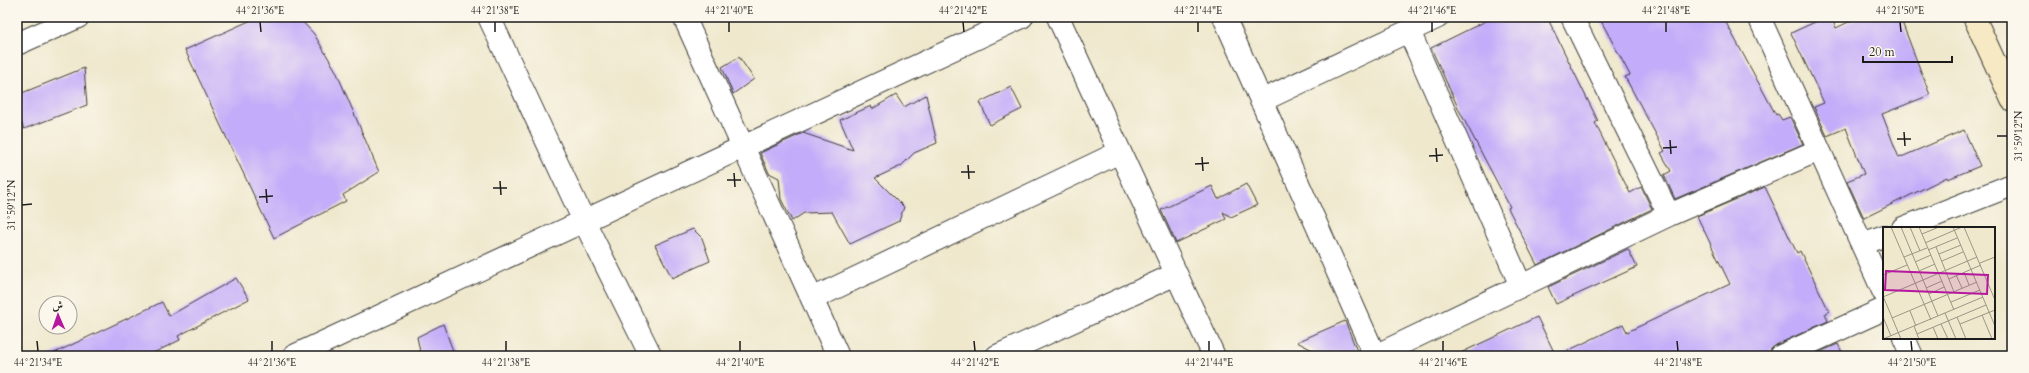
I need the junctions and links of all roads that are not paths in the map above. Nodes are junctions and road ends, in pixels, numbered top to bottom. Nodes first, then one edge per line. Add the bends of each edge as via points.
1 (78, 17) edge
2 (489, 17) edge
3 (684, 17) edge
4 (1022, 17) edge
5 (1058, 17) edge
6 (1224, 17) edge
7 (1438, 17) edge
8 (1572, 17) edge
9 (1759, 17) edge
10 (1974, 17) edge
11 (1409, 31) junction
12 (17, 44) edge
13 (1261, 100) junction
14 (2012, 100) edge
15 (742, 147) junction
16 (1819, 150) junction
17 (1120, 152) junction
18 (2012, 185) edge
19 (1669, 215) junction
20 (584, 221) junction
21 (1906, 227) edge
22 (1883, 236) edge
23 (1862, 244) junction
24 (1176, 274) junction
25 (1521, 286) junction
26 (1883, 291) edge
27 (812, 299) junction
28 (1883, 309) edge
29 (1904, 339) edge
30 (294, 356) edge
31 (651, 356) edge
32 (838, 356) edge
33 (997, 356) edge
34 (1214, 356) edge
35 (1375, 356) edge
36 (1781, 356) edge
37 (1912, 356) edge

1 - 12 street
2 - 20 street
3 - 15 street
4 - 15 street
5 - 17 street
6 - 13 street
7 - 11 street
8 - 19 street
9 - 16 street
10 - 14 street
11 - 13 street
11 - 25 street
13 - 35 street
15 - 20 street
15 - 27 street
16 - 19 street
16 - 23 street
17 - 24 street
17 - 27 street
18 - 21 street
19 - 25 street
20 - 30 street
20 - 31 street
22 - 23 street
23 - 26 street
24 - 33 street
24 - 34 street
25 - 35 street
27 - 32 street
28 - 36 street
29 - 37 street

